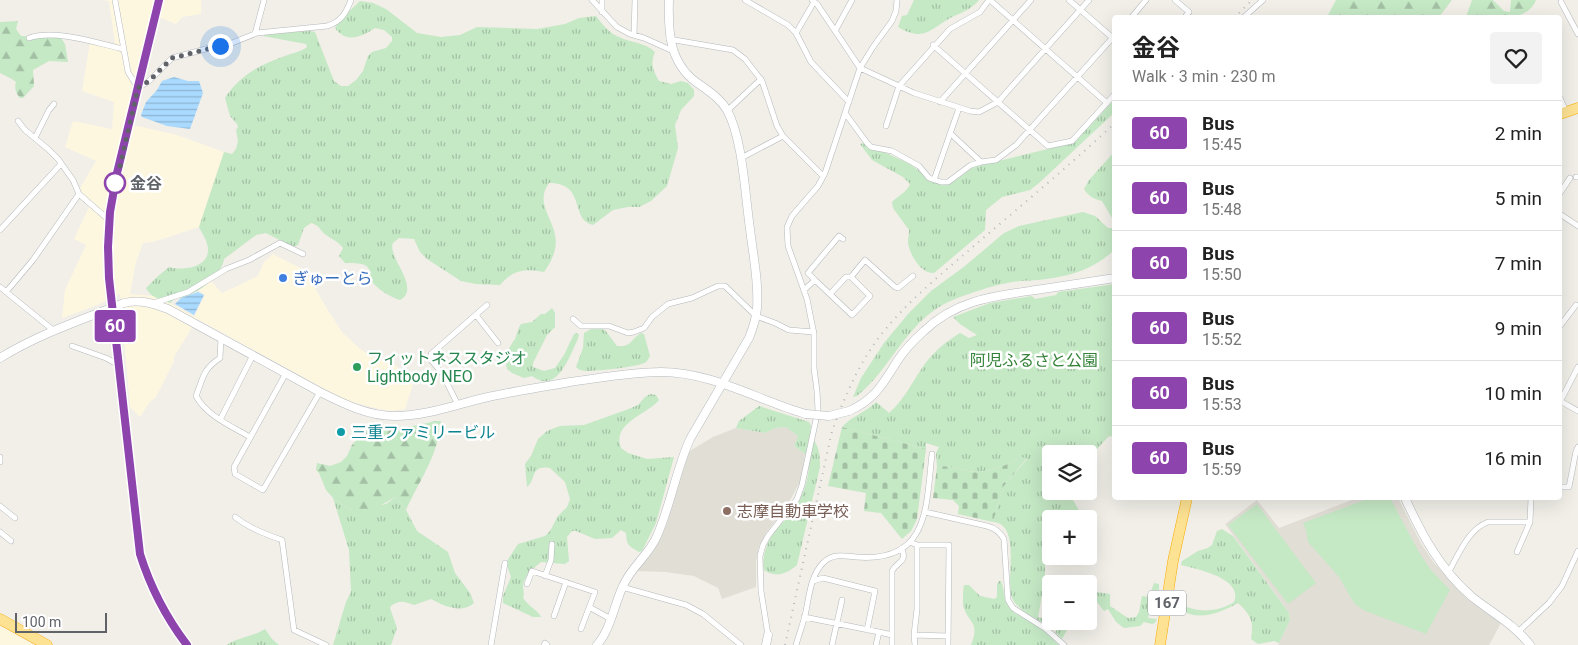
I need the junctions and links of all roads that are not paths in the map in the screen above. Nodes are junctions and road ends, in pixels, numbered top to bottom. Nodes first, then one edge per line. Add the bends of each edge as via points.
1 (115, 0) edge
2 (159, 0) edge
3 (264, 0) edge
4 (351, 0) edge
5 (592, 0) edge
6 (602, 0) edge
7 (635, 0) edge
8 (669, 0) edge
9 (745, 0) edge
10 (852, 0) edge
11 (897, 0) edge
12 (989, 0) edge
13 (1032, 0) edge
14 (1069, 0) edge
15 (1089, 0) edge
16 (1146, 0) edge
17 (1175, 0) edge
18 (1263, 0) edge
19 (813, 1) edge
20 (754, 2) edge
21 (1560, 2) dead end
22 (1081, 9) junction
23 (602, 12) junction
24 (1134, 15) edge
25 (1186, 15) edge
26 (1246, 15) edge
27 (1013, 20) junction
28 (835, 30) junction
29 (796, 33) junction
30 (255, 34) junction
31 (1578, 34) edge
32 (634, 35) junction
33 (1112, 35) edge
34 (30, 38) dead end
35 (670, 39) junction
36 (1112, 39) edge
37 (934, 45) junction
38 (122, 49) junction
39 (1045, 49) junction
40 (673, 51) junction
41 (860, 68) junction
42 (965, 73) junction
43 (1077, 77) junction
44 (761, 79) junction
45 (899, 86) junction
46 (138, 88) junction
47 (1112, 97) edge
48 (849, 102) junction
49 (940, 102) junction
50 (998, 102) junction
51 (1107, 103) junction
52 (54, 104) dead end
53 (959, 108) junction
54 (1578, 108) edge
55 (727, 111) junction
56 (846, 113) junction
57 (1563, 113) edge
58 (18, 121) dead end
59 (886, 126) dead end
60 (1030, 130) junction
61 (950, 133) junction
62 (783, 136) junction
63 (35, 138) junction
64 (741, 158) junction
65 (981, 162) junction
66 (61, 164) junction
67 (823, 176) junction
68 (1575, 177) edge
69 (934, 180) junction
70 (1562, 191) edge
71 (79, 194) junction
72 (1562, 215) edge
73 (110, 221) junction
74 (1578, 226) edge
75 (0, 230) edge
76 (843, 238) dead end
77 (303, 254) dead end
78 (913, 276) dead end
79 (851, 277) junction
80 (1112, 278) edge
81 (815, 280) junction
82 (0, 287) edge
83 (804, 290) junction
84 (6, 292) junction
85 (830, 294) junction
86 (153, 303) junction
87 (487, 305) dead end
88 (1576, 305) dead end
89 (113, 307) junction
90 (476, 315) junction
91 (756, 316) junction
92 (573, 319) dead end
93 (1562, 323) edge
94 (53, 330) junction
95 (814, 332) junction
96 (221, 338) junction
97 (498, 343) dead end
98 (72, 346) dead end
99 (253, 355) junction
100 (0, 358) edge
101 (119, 366) junction
102 (1578, 368) edge
103 (286, 373) junction
104 (724, 383) junction
105 (320, 392) junction
106 (1562, 398) edge
107 (1562, 403) edge
108 (458, 405) junction
109 (1578, 411) edge
110 (220, 420) junction
111 (250, 436) junction
112 (1578, 447) edge
113 (932, 454) dead end
114 (0, 457) edge
115 (0, 462) edge
116 (1562, 487) edge
117 (1187, 500) edge
118 (1407, 500) edge
119 (1531, 500) edge
120 (0, 506) edge
121 (925, 512) junction
122 (235, 517) dead end
123 (15, 518) dead end
124 (1530, 522) junction
125 (0, 532) edge
126 (11, 541) dead end
127 (910, 542) junction
128 (552, 544) dead end
129 (917, 545) junction
130 (902, 548) junction
131 (1578, 551) edge
132 (1517, 552) dead end
133 (505, 563) dead end
134 (1448, 573) junction
135 (545, 576) junction
136 (813, 581) junction
137 (566, 582) junction
138 (527, 584) dead end
139 (622, 587) junction
140 (842, 600) dead end
141 (589, 607) junction
142 (554, 616) dead end
143 (804, 617) junction
144 (0, 619) edge
145 (611, 619) junction
146 (836, 624) junction
147 (581, 630) dead end
148 (867, 630) junction
149 (879, 632) junction
150 (1519, 632) junction
151 (768, 635) joint
152 (892, 635) junction
153 (914, 635) junction
154 (948, 636) junction
155 (47, 645) edge
156 (187, 645) edge
157 (326, 645) edge
158 (491, 645) edge
159 (597, 645) edge
160 (741, 645) edge
161 (766, 645) edge
162 (796, 645) edge
163 (832, 645) edge
164 (876, 645) edge
165 (892, 645) edge
166 (915, 645) edge
167 (948, 645) edge
168 (1064, 645) edge
169 (1160, 645) edge
170 (1530, 645) edge

1 - 38 street
2 - 46 street
3 - 30 street
4 - 30 street via 342,17 327,26
5 - 23 street
6 - 23 street
7 - 32 street
8 - 35 street
9 - 20 street
10 - 28 street
11 - 41 street via 892,21
12 - 27 street
12 - 37 street via 980,12 950,29
13 - 27 street
14 - 22 street
15 - 22 street
16 - 24 street
17 - 25 street via 1189,12
18 - 26 street
19 - 28 street
19 - 29 street
20 - 29 street
21 - 31 street
22 - 33 street
22 - 39 street
23 - 32 street via 617,27
27 - 39 street
27 - 42 street
28 - 41 street
29 - 48 street via 811,62
30 - 46 street via 227,45 172,58
32 - 40 street
34 - 38 street via 64,35
35 - 40 street
35 - 44 street via 733,50
36 - 43 street
37 - 42 street
37 - 45 street
38 - 46 street via 128,72
39 - 43 street
39 - 50 street
40 - 55 street via 686,74 720,101
41 - 45 street
41 - 48 street
42 - 49 street
42 - 50 street
43 - 51 street
43 - 60 street
44 - 55 street
44 - 62 street
45 - 49 street
45 - 59 street
46 - 73 street via 117,173
47 - 51 street
48 - 56 street
49 - 53 street
50 - 53 street via 979,112
50 - 60 street
51 - 60 street via 1072,141 1048,146
52 - 63 street
53 - 61 street
54 - 57 highway
55 - 64 street
56 - 67 street
56 - 69 street via 871,147 892,151 919,166
58 - 63 street
60 - 65 street via 996,160
61 - 65 street
61 - 69 street
62 - 64 street
62 - 67 street
63 - 66 street
64 - 91 street via 756,281
65 - 69 street via 971,165 948,182
66 - 71 street via 74,180
66 - 75 street
67 - 83 street via 787,227 788,246
68 - 70 street
71 - 73 street
71 - 84 street via 33,260
72 - 74 street
73 - 89 street via 109,278
76 - 81 street via 839,236 808,273
77 - 86 street via 280,243 188,292
78 - 79 street via 895,287 865,260
79 - 85 street
79 - 85 street via 870,296 852,315
80 - 104 street, bridge via 984,298 964,305 929,326 865,403 829,416 786,408
81 - 83 street
81 - 85 street
82 - 84 street
83 - 95 street
84 - 94 street
86 - 89 street via 134,300
86 - 96 street
87 - 90 street
88 - 93 street
89 - 94 street
89 - 101 street
90 - 97 street
90 - 108 street via 431,354 431,360 442,372
91 - 92 street via 724,286 718,286 668,304 644,328 634,332 609,326 580,326
91 - 95 street via 788,330
91 - 104 street via 749,338
94 - 100 street
95 - 151 street via 818,410 802,485 797,499 768,536 760,556 761,592
96 - 99 street
96 - 110 street via 220,358 206,370 196,396
98 - 101 street
99 - 103 street
99 - 110 street
101 - 156 street via 140,554 155,596
102 - 106 street
103 - 105 street
103 - 111 street
104 - 108 street via 660,372 609,376
104 - 139 street via 690,439 657,536
105 - 108 street via 360,410 388,416 425,413
105 - 111 street via 263,490 234,474 234,467
107 - 109 street
110 - 111 street
112 - 116 street via 1569,487
113 - 121 street
114 - 115 street
117 - 169 highway, 167
118 - 134 street via 1426,541
119 - 124 street
120 - 123 street
121 - 127 street via 921,527
121 - 168 street via 997,530 1004,540 1008,600 1013,608 1046,628
122 - 157 street via 282,540 294,630
124 - 132 street
124 - 134 street via 1482,524 1467,540
125 - 126 street
127 - 129 street
127 - 130 street
128 - 135 street
129 - 153 street
129 - 154 street via 949,545
130 - 136 street via 871,558 832,557 819,568
130 - 152 street via 903,559 892,571
131 - 150 street via 1562,586
133 - 158 street
134 - 150 street
135 - 137 street
135 - 138 street via 532,571
136 - 143 street
136 - 148 street via 823,578 875,591
137 - 141 street via 595,592
137 - 142 street
139 - 145 street
139 - 160 street via 695,609
140 - 146 street
141 - 145 street
141 - 147 street
143 - 146 street
143 - 162 street
144 - 155 highway
145 - 159 street
146 - 148 street
146 - 163 street
148 - 149 street
149 - 152 street
149 - 164 street
150 - 170 street
151 - 161 street
152 - 165 street
153 - 154 street
153 - 166 street
154 - 167 street

